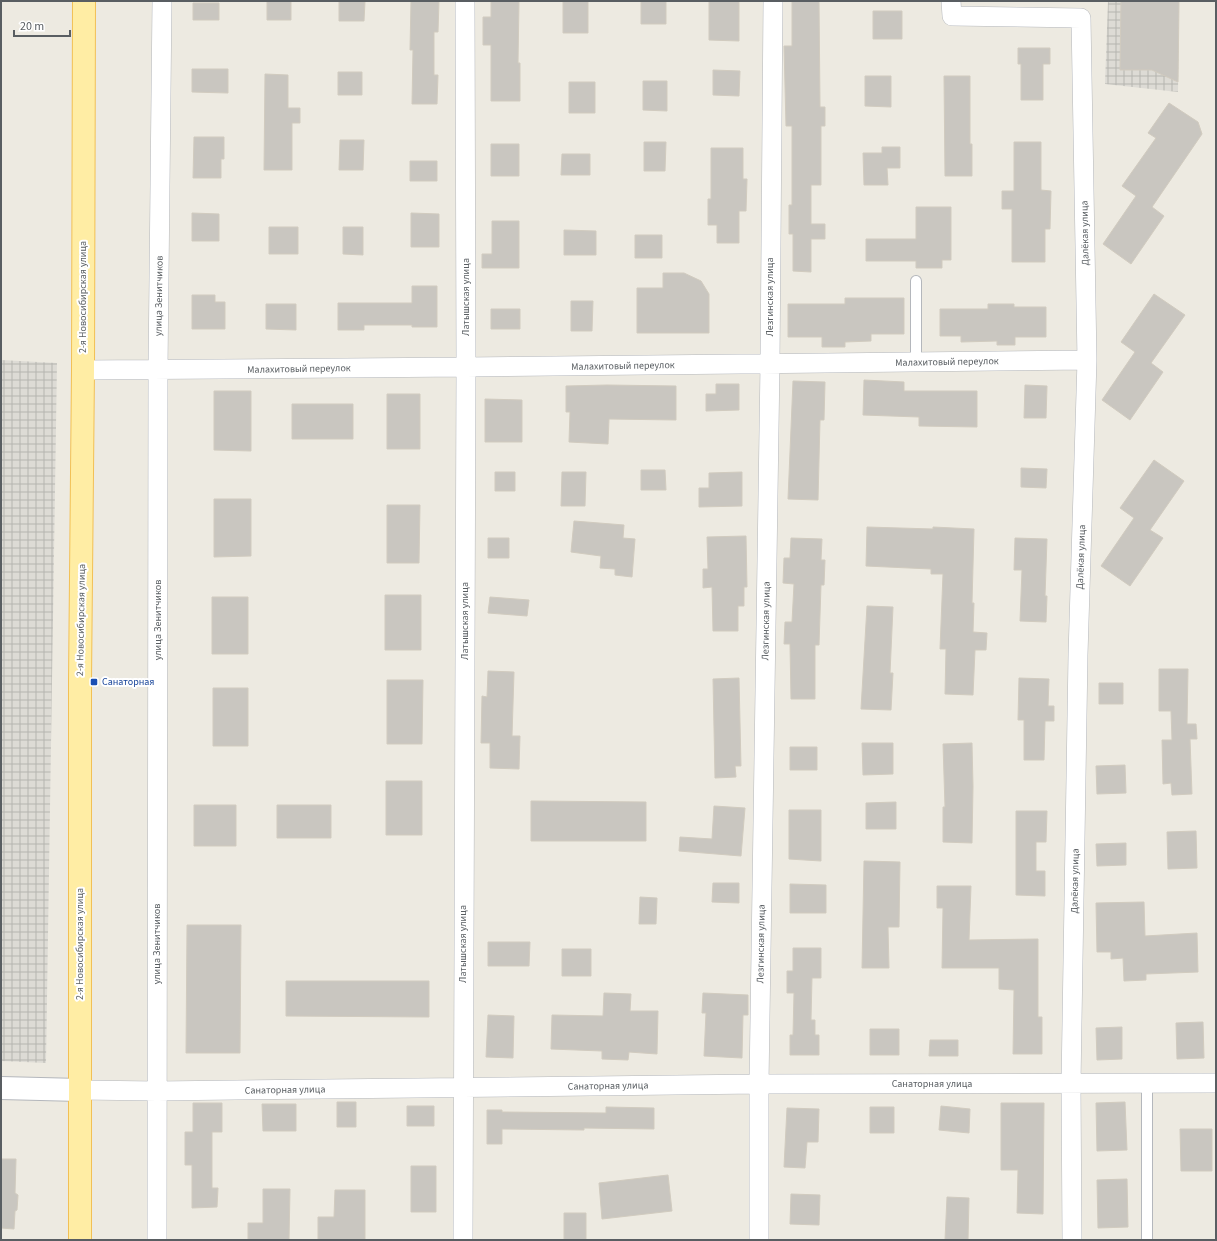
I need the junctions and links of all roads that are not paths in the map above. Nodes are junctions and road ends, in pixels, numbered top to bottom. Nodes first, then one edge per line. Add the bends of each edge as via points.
1 (84, 1) edge
2 (162, 1) edge
3 (465, 1) edge
4 (773, 1) edge
5 (952, 1) edge
6 (916, 281) dead end
7 (1087, 360) junction
8 (916, 362) junction
9 (770, 364) junction
10 (466, 367) junction
11 (83, 370) junction
12 (158, 370) junction
13 (759, 1084) junction
14 (1071, 1084) junction
15 (1147, 1084) junction
16 (1216, 1084) edge
17 (1, 1088) edge
18 (463, 1088) junction
19 (80, 1090) junction
20 (157, 1091) junction
21 (80, 1240) edge
22 (157, 1240) edge
23 (463, 1240) edge
24 (759, 1240) edge
25 (1072, 1240) edge
26 (1147, 1240) edge

1 - 11 main road, 2-я Новосибирская улица
2 - 12 street, улица Зенитчиков
3 - 10 street, Латышская улица
4 - 9 street, Лезгинская улица
5 - 7 street, Далёкая улица via 952,16 1081,18
6 - 8 lane
7 - 8 street, Малахитовый переулок
7 - 14 street, Далёкая улица via 1078,655
8 - 9 street, Малахитовый переулок
9 - 10 street, Малахитовый переулок
9 - 13 street, Лезгинская улица
10 - 12 street, Малахитовый переулок
10 - 18 street, Латышская улица
11 - 12 street, Малахитовый переулок
11 - 19 main road, 2-я Новосибирская улица
12 - 20 street, улица Зенитчиков
13 - 14 street, Санаторная улица
13 - 18 street, Санаторная улица
13 - 24 street, Лезгинская улица
14 - 15 street, Санаторная улица
14 - 25 street, Далёкая улица
15 - 16 street, Санаторная улица
15 - 26 lane
17 - 19 street, Санаторная улица
18 - 20 street, Санаторная улица
18 - 23 street, Латышская улица
19 - 20 street, Санаторная улица
19 - 21 main road, 2-я Новосибирская улица
20 - 22 street, улица Зенитчиков

